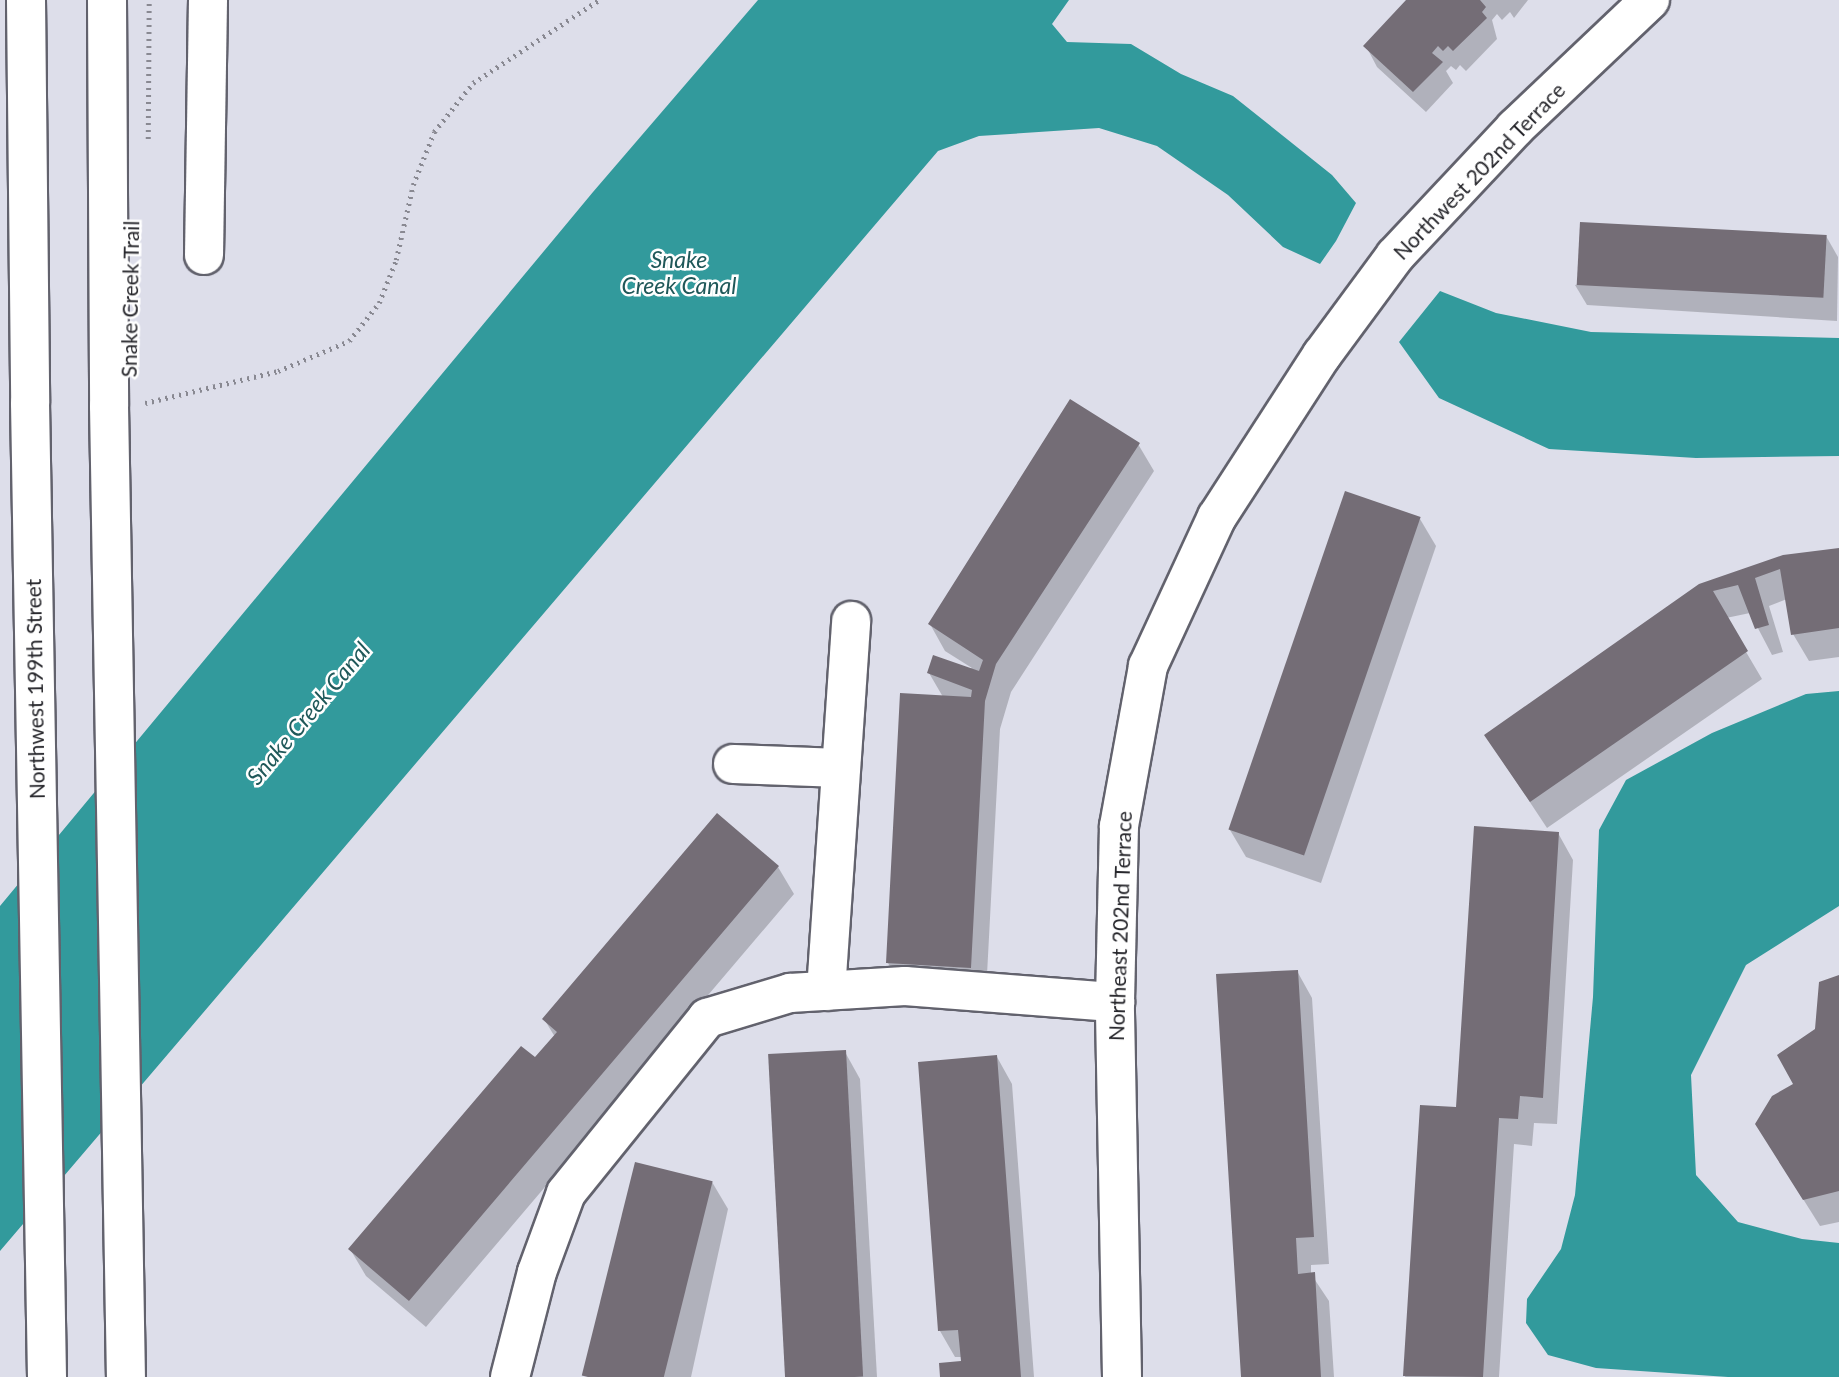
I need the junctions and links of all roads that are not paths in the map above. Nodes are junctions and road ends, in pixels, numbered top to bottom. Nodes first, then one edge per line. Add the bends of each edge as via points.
1 (26, 0) edge
2 (107, 0) edge
3 (208, 0) edge
4 (1650, 0) edge
5 (204, 255) dead end
6 (1322, 355) joint
7 (851, 621) dead end
8 (733, 764) dead end
9 (841, 768) junction
10 (826, 991) junction
11 (1115, 1002) junction
12 (47, 1377) edge
13 (126, 1377) edge
14 (510, 1377) edge
15 (1122, 1377) edge

1 - 12 main road, Northwest 199th Street
2 - 13 main road
3 - 5 main road
4 - 6 main road, Northwest 202nd Terrace via 1515,128 1395,256
6 - 11 main road, Northeast 202nd Terrace via 1217,517 1148,666 1119,826
7 - 9 main road
8 - 9 main road
9 - 10 main road
10 - 11 main road via 905,986
10 - 14 main road via 790,993 707,1018 566,1193 537,1272
11 - 15 main road, Northeast 202nd Terrace

